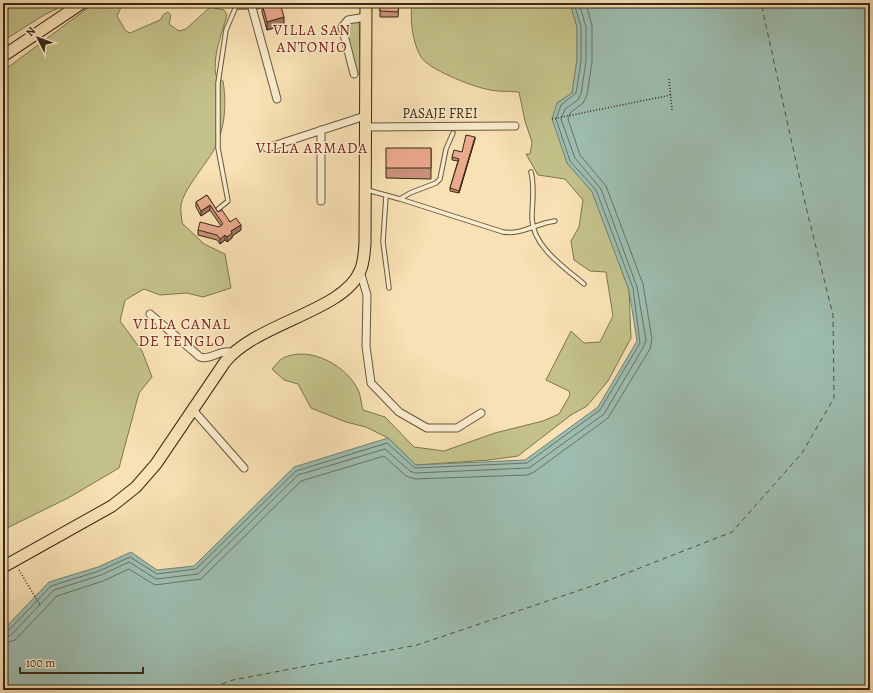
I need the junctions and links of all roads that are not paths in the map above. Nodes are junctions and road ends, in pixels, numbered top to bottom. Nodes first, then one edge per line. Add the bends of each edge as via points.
1 (82, 3) edge
2 (237, 3) edge
3 (366, 3) edge
4 (254, 4) edge
5 (366, 17) junction
6 (3, 56) edge
7 (354, 74) dead end
8 (277, 99) dead end
9 (365, 121) junction
10 (515, 126) dead end
11 (321, 130) junction
12 (453, 134) dead end
13 (267, 148) dead end
14 (531, 172) dead end
15 (366, 189) junction
16 (386, 196) junction
17 (400, 199) junction
18 (320, 201) dead end
19 (217, 210) edge
20 (555, 221) dead end
21 (533, 226) junction
22 (360, 271) junction
23 (584, 284) dead end
24 (389, 288) dead end
25 (150, 314) dead end
26 (233, 353) junction
27 (193, 410) junction
28 (481, 413) dead end
29 (244, 468) dead end
30 (3, 567) edge

1 - 6 main road
2 - 4 main road
2 - 19 lane via 226,30 218,83 218,148 228,201
3 - 5 main road
4 - 8 street
5 - 7 street via 348,20 342,27
5 - 9 main road
9 - 10 street, PASAJE FREI
9 - 11 street, PASAJE FREI
9 - 15 main road
11 - 13 street, PASAJE FREI
11 - 18 street
12 - 17 lane via 446,149 440,179
14 - 21 lane
15 - 16 lane
15 - 22 main road via 365,244
16 - 17 lane
16 - 24 lane via 383,242
17 - 21 lane via 503,232 520,232
20 - 21 lane
21 - 23 lane via 545,249
22 - 26 main road via 335,299 264,333
22 - 28 street via 367,295 366,346 371,383 399,412 427,428 457,428
25 - 26 street via 200,357 206,358 227,351
26 - 27 main road
27 - 29 street
27 - 30 main road via 156,464 125,497

